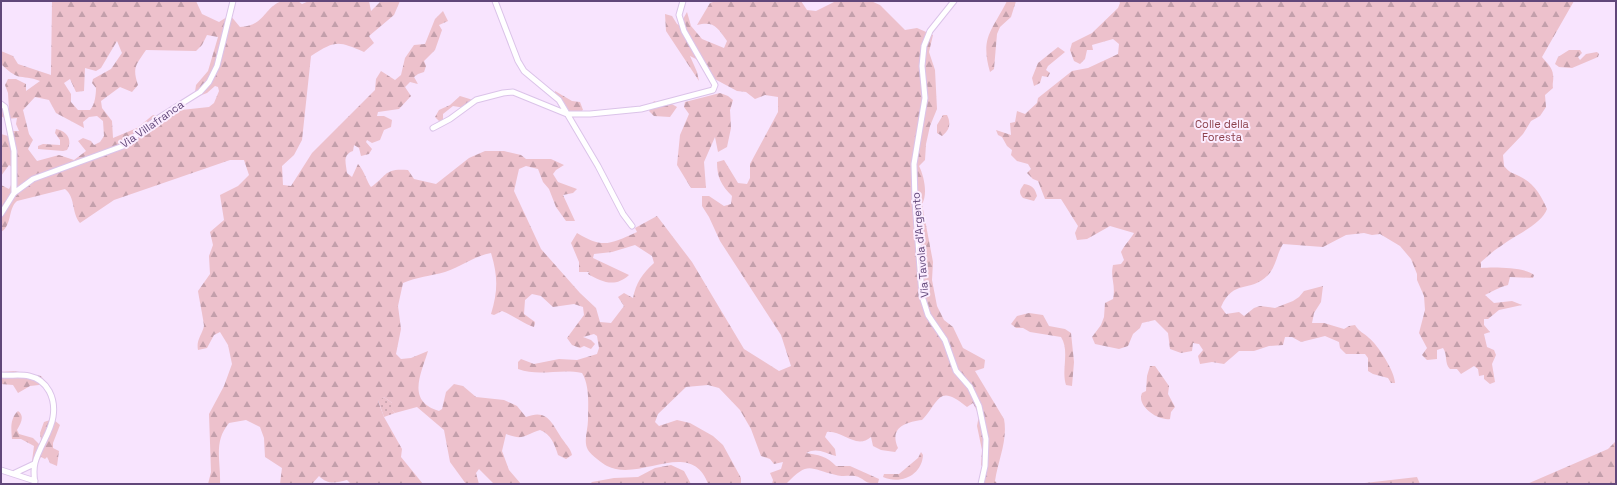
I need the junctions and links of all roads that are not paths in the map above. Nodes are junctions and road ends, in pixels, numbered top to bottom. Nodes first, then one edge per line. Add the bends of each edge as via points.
1 (233, 1) edge
2 (496, 1) edge
3 (683, 1) edge
4 (954, 1) edge
5 (1, 104) edge
6 (567, 114) junction
7 (433, 128) dead end
8 (14, 193) junction
9 (1, 214) edge
10 (632, 226) dead end
11 (1, 375) edge
12 (34, 464) junction
13 (1, 470) edge
14 (15, 473) junction
15 (35, 483) edge
16 (981, 484) edge

1 - 8 street, Via Villafranca via 216,66 209,82 200,92 157,119 123,146 33,179
2 - 6 street via 524,71 559,100
3 - 6 street via 679,15 693,48 715,85 713,90 641,109 608,114
4 - 16 street, Via Tavola d'Argento via 930,31 924,46 922,66 925,98 914,164 915,201 922,296 928,315 945,340 956,371 970,387 980,406 986,439
5 - 8 street via 6,107 14,151
6 - 7 street via 513,92 503,93 476,100
6 - 10 street
8 - 9 street, Via Villafranca
11 - 12 street via 29,376 45,384 49,389 53,417
12 - 14 street
12 - 15 street
13 - 14 street
14 - 15 street

